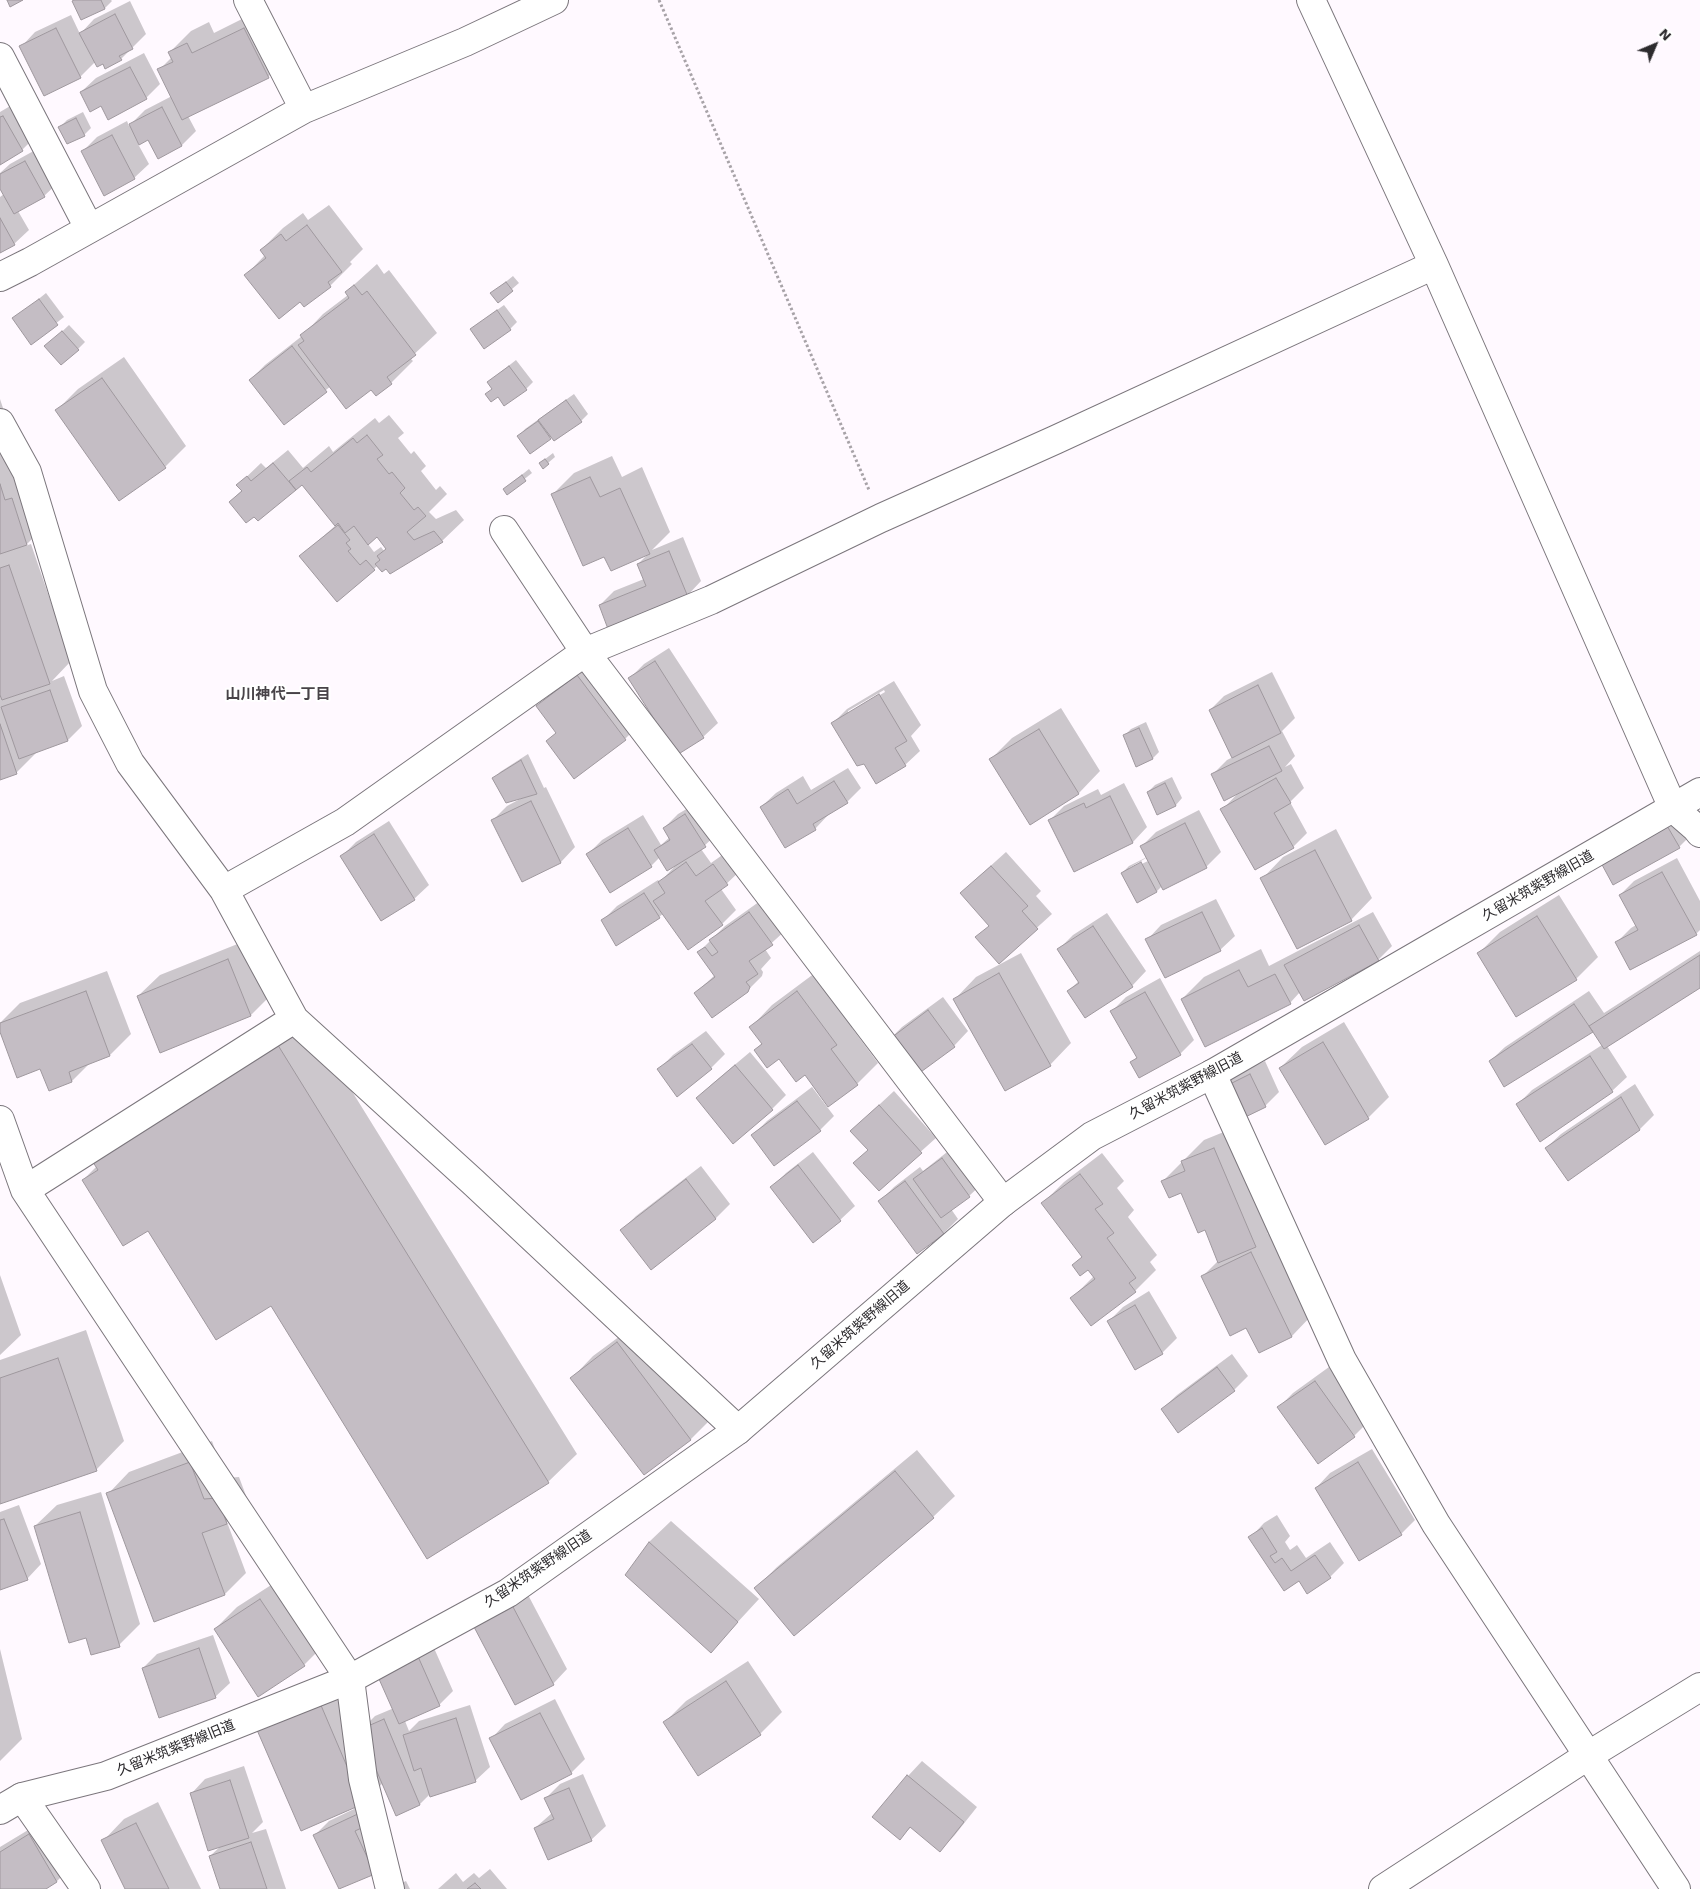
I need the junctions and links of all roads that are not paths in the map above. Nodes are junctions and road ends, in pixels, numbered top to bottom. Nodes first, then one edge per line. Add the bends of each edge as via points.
1 (248, 0) edge
2 (554, 0) edge
3 (1310, 0) edge
4 (0, 57) edge
5 (304, 109) junction
6 (89, 228) junction
7 (1434, 265) junction
8 (0, 277) edge
9 (0, 423) edge
10 (504, 530) dead end
11 (585, 652) junction
12 (1700, 792) edge
13 (1673, 808) junction
14 (1700, 834) edge
15 (224, 890) junction
16 (294, 1019) junction
17 (1212, 1074) junction
18 (0, 1120) edge
19 (25, 1190) junction
20 (1003, 1202) junction
21 (738, 1430) junction
22 (350, 1679) junction
23 (1700, 1687) edge
24 (1589, 1755) junction
25 (11, 1803) edge
26 (86, 1889) edge
27 (390, 1889) edge
28 (1383, 1889) edge
29 (1676, 1889) edge

1 - 5 street
2 - 5 street via 466,42
3 - 7 street
4 - 6 street
5 - 6 street
6 - 8 street
7 - 11 street via 882,518 712,600
7 - 13 street
9 - 15 street via 27,472 93,691 130,763
10 - 11 street
11 - 15 street via 345,822
11 - 20 street
12 - 13 street, 久留米筑紫野線旧道
13 - 14 street
13 - 17 street, 久留米筑紫野線旧道
15 - 16 street
16 - 19 street
16 - 21 street
17 - 20 street, 久留米筑紫野線旧道 via 1092,1136
17 - 24 street via 1342,1360 1436,1524
18 - 19 street
19 - 22 street
20 - 21 street, 久留米筑紫野線旧道
21 - 22 street, 久留米筑紫野線旧道 via 508,1592
22 - 25 street, 久留米筑紫野線旧道 via 106,1776
22 - 27 street via 363,1779
23 - 24 street
24 - 28 street
24 - 29 street
25 - 26 street

